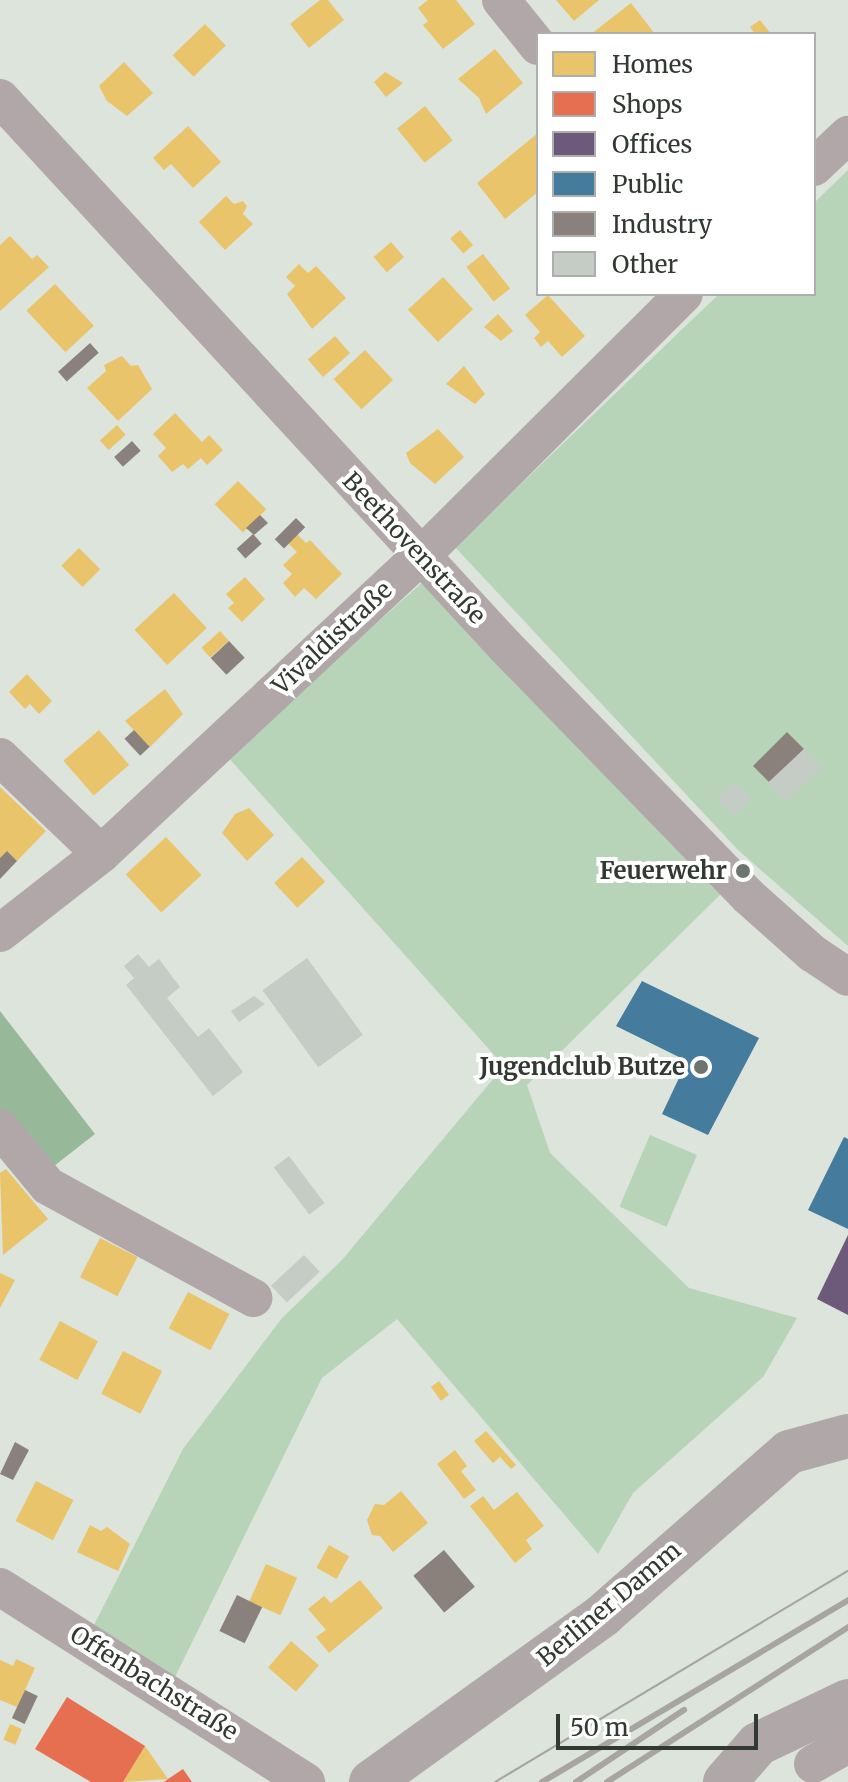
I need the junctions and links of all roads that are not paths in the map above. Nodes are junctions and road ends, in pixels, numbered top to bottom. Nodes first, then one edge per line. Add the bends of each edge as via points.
1 (501, 0) edge
2 (536, 44) edge
3 (0, 98) edge
4 (848, 135) edge
5 (816, 165) edge
6 (682, 296) edge
7 (421, 556) junction
8 (0, 757) edge
9 (101, 854) junction
10 (0, 933) edge
11 (848, 977) edge
12 (0, 1128) edge
13 (253, 1298) dead end
14 (848, 1436) edge
15 (0, 1587) edge
16 (848, 1701) edge
17 (848, 1744) edge
18 (813, 1764) dead end
19 (306, 1782) edge
20 (371, 1782) edge
21 (725, 1782) edge

1 - 2 street
3 - 7 street, Beethovenstraße
4 - 5 street
6 - 7 street, Vivaldistraße
7 - 9 street, Vivaldistraße
7 - 11 street, Beethovenstraße via 748,896 812,953
8 - 9 street
9 - 10 street, Vivaldistraße
12 - 13 street via 48,1186
14 - 20 main road, Berliner Damm via 789,1452 603,1615
15 - 19 street, Offenbachstraße
16 - 21 main road via 758,1744
17 - 18 street

